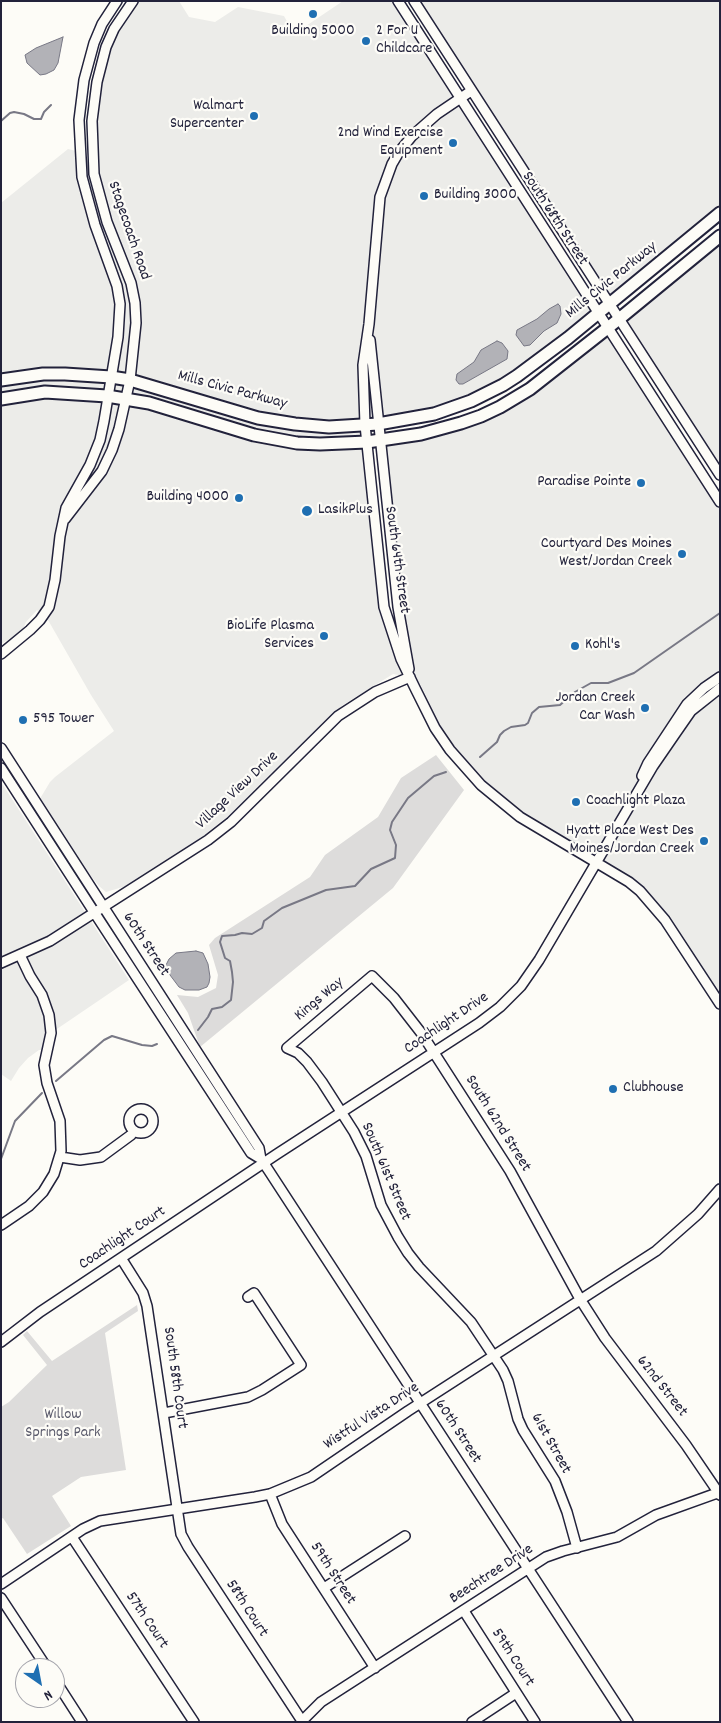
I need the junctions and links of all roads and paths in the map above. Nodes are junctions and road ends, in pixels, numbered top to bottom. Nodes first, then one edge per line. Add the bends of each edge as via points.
1 (117, 1) edge
2 (133, 1) edge
3 (398, 1) edge
4 (414, 1) edge
5 (471, 91) junction
6 (459, 98) junction
7 (720, 213) edge
8 (720, 236) edge
9 (609, 304) junction
10 (597, 314) junction
11 (620, 319) junction
12 (369, 324) junction
13 (607, 329) junction
14 (111, 377) junction
15 (1, 380) edge
16 (130, 380) junction
17 (107, 396) junction
18 (1, 399) edge
19 (126, 399) junction
20 (378, 424) junction
21 (365, 425) junction
22 (380, 441) junction
23 (367, 442) junction
24 (720, 475) edge
25 (720, 502) edge
26 (63, 521) junction
27 (1, 654) edge
28 (410, 677) junction
29 (720, 677) edge
30 (720, 688) edge
31 (1, 748) edge
32 (1, 768) edge
33 (628, 808) junction
34 (596, 862) junction
35 (103, 906) junction
36 (94, 912) junction
37 (20, 955) junction
38 (1, 963) edge
39 (372, 976) joint
40 (720, 1004) edge
41 (287, 1048) joint
42 (434, 1052) junction
43 (341, 1112) junction
44 (134, 1131) dead end
45 (60, 1157) junction
46 (262, 1161) junction
47 (720, 1189) edge
48 (1, 1226) edge
49 (121, 1258) junction
50 (248, 1297) dead end
51 (580, 1299) junction
52 (1, 1342) edge
53 (494, 1355) junction
54 (420, 1404) junction
55 (164, 1413) junction
56 (270, 1494) junction
57 (719, 1494) edge
58 (177, 1508) junction
59 (405, 1536) dead end
60 (72, 1537) junction
61 (578, 1548) junction
62 (528, 1569) junction
63 (1, 1584) edge
64 (324, 1588) junction
65 (1, 1598) edge
66 (464, 1611) junction
67 (40, 1658) edge
68 (375, 1668) junction
69 (516, 1693) junction
70 (65, 1696) edge
71 (301, 1721) edge
72 (82, 1722) edge
73 (194, 1722) edge
74 (472, 1722) edge
75 (535, 1722) edge
76 (628, 1722) edge

1 - 14 street, Stagecoach Road via 94,43 84,80 79,120 83,184 120,304
2 - 16 street, Stagecoach Road via 106,47 96,82 92,121 94,174 107,222 131,283 134,303 136,323
3 - 6 street, South 68th Street
4 - 5 street, South 68th Street
5 - 6 street, South 64th Street
5 - 9 street, South 68th Street
6 - 10 street, South 68th Street
6 - 12 street, South 64th Street via 412,136 399,152 385,180 380,197
7 - 9 main road, Mills Civic Parkway
8 - 11 main road, Mills Civic Parkway
9 - 10 main road, Mills Civic Parkway
9 - 11 street, South 68th Street
10 - 13 street, South 68th Street
10 - 20 main road, Mills Civic Parkway via 530,367 490,392 434,414
11 - 13 main road, Mills Civic Parkway
11 - 24 street, South 68th Street
12 - 20 street, South 64th Street
12 - 21 street, South 64th Street via 363,365
13 - 22 main road, Mills Civic Parkway via 530,389 500,407 444,429
13 - 25 street, South 68th Street
14 - 15 main road, Mills Civic Parkway via 43,374
14 - 16 main road, Mills Civic Parkway
14 - 17 street, Stagecoach Road
16 - 19 street, Stagecoach Road
16 - 21 main road, Mills Civic Parkway via 258,418 329,427
17 - 18 main road, Mills Civic Parkway via 45,392
17 - 19 main road, Mills Civic Parkway
17 - 26 street, Stagecoach Road via 100,440 66,508
19 - 23 main road, Mills Civic Parkway via 277,440 320,444
19 - 26 street, Stagecoach Road via 112,450 102,471
20 - 21 main road, Mills Civic Parkway
20 - 22 street, South 64th Street
21 - 23 street, South 64th Street
22 - 23 main road, Mills Civic Parkway
22 - 28 street, South 64th Street via 398,607
23 - 28 street, South 64th Street via 384,607
26 - 27 street, Stagecoach Road via 48,607 30,630
28 - 34 street, South 64th Street via 435,728 481,785 520,817
28 - 35 street, Village View Drive via 347,709 231,822 201,845
29 - 33 street, Coachlight Drive via 687,704 648,763
30 - 33 street, Coachlight Drive via 691,711
31 - 35 street, 60th Street
32 - 36 street, 60th Street
33 - 34 street, Coachlight Drive
34 - 40 street, South 64th Street via 629,882 650,902
34 - 42 street, Coachlight Drive via 521,986 479,1023
35 - 36 street, Village View Drive
35 - 46 street, 60th Street via 260,1148
36 - 37 street, Village View Drive via 50,941
36 - 46 street, 60th Street via 252,1153
37 - 38 street, Village View Drive
37 - 45 street via 50,1015 44,1065 60,1121
39 - 41 street, Kings Way
39 - 42 street, South 62nd Street via 409,1016
41 - 43 street, South 61st Street via 307,1062
42 - 43 street, Coachlight Drive
42 - 51 street, South 62nd Street via 510,1171
43 - 46 street, Coachlight Drive
43 - 53 street, South 61st Street via 361,1144 381,1204 398,1237 419,1267 471,1322
44 - 45 street via 101,1157 80,1160
45 - 48 street via 43,1192
46 - 49 street, Coachlight Court
46 - 54 street, 60th Street
47 - 51 street, Wistful Vista Drive via 698,1214 656,1250
49 - 52 street, Coachlight Court
49 - 55 street, South 58th Court via 146,1299
50 - 55 street via 254,1293 301,1365 248,1397
51 - 53 street, Wistful Vista Drive
51 - 57 street, 62nd Street
53 - 54 street, Wistful Vista Drive
53 - 61 street, 61st Street via 508,1381 518,1420 562,1496
54 - 56 street, Wistful Vista Drive via 311,1476
54 - 62 street, 60th Street
55 - 58 street, South 58th Court
56 - 58 street, Wistful Vista Drive
56 - 64 street, 59th Street via 278,1518
57 - 61 street, Beechtree Drive via 656,1515 617,1537
58 - 60 street, Wistful Vista Drive via 100,1521
58 - 71 street, 58th Court via 185,1542
59 - 64 street
60 - 63 street, Wistful Vista Drive
60 - 73 street, 57th Court
61 - 62 street, Beechtree Drive via 546,1557
62 - 66 street, Beechtree Drive
62 - 76 street, 60th Street
64 - 68 street, 59th Street
65 - 67 street
66 - 68 street, Beechtree Drive
66 - 69 street, 59th Court
68 - 71 street, Beechtree Drive via 321,1702
69 - 74 street
69 - 75 street, 59th Court
70 - 72 street

